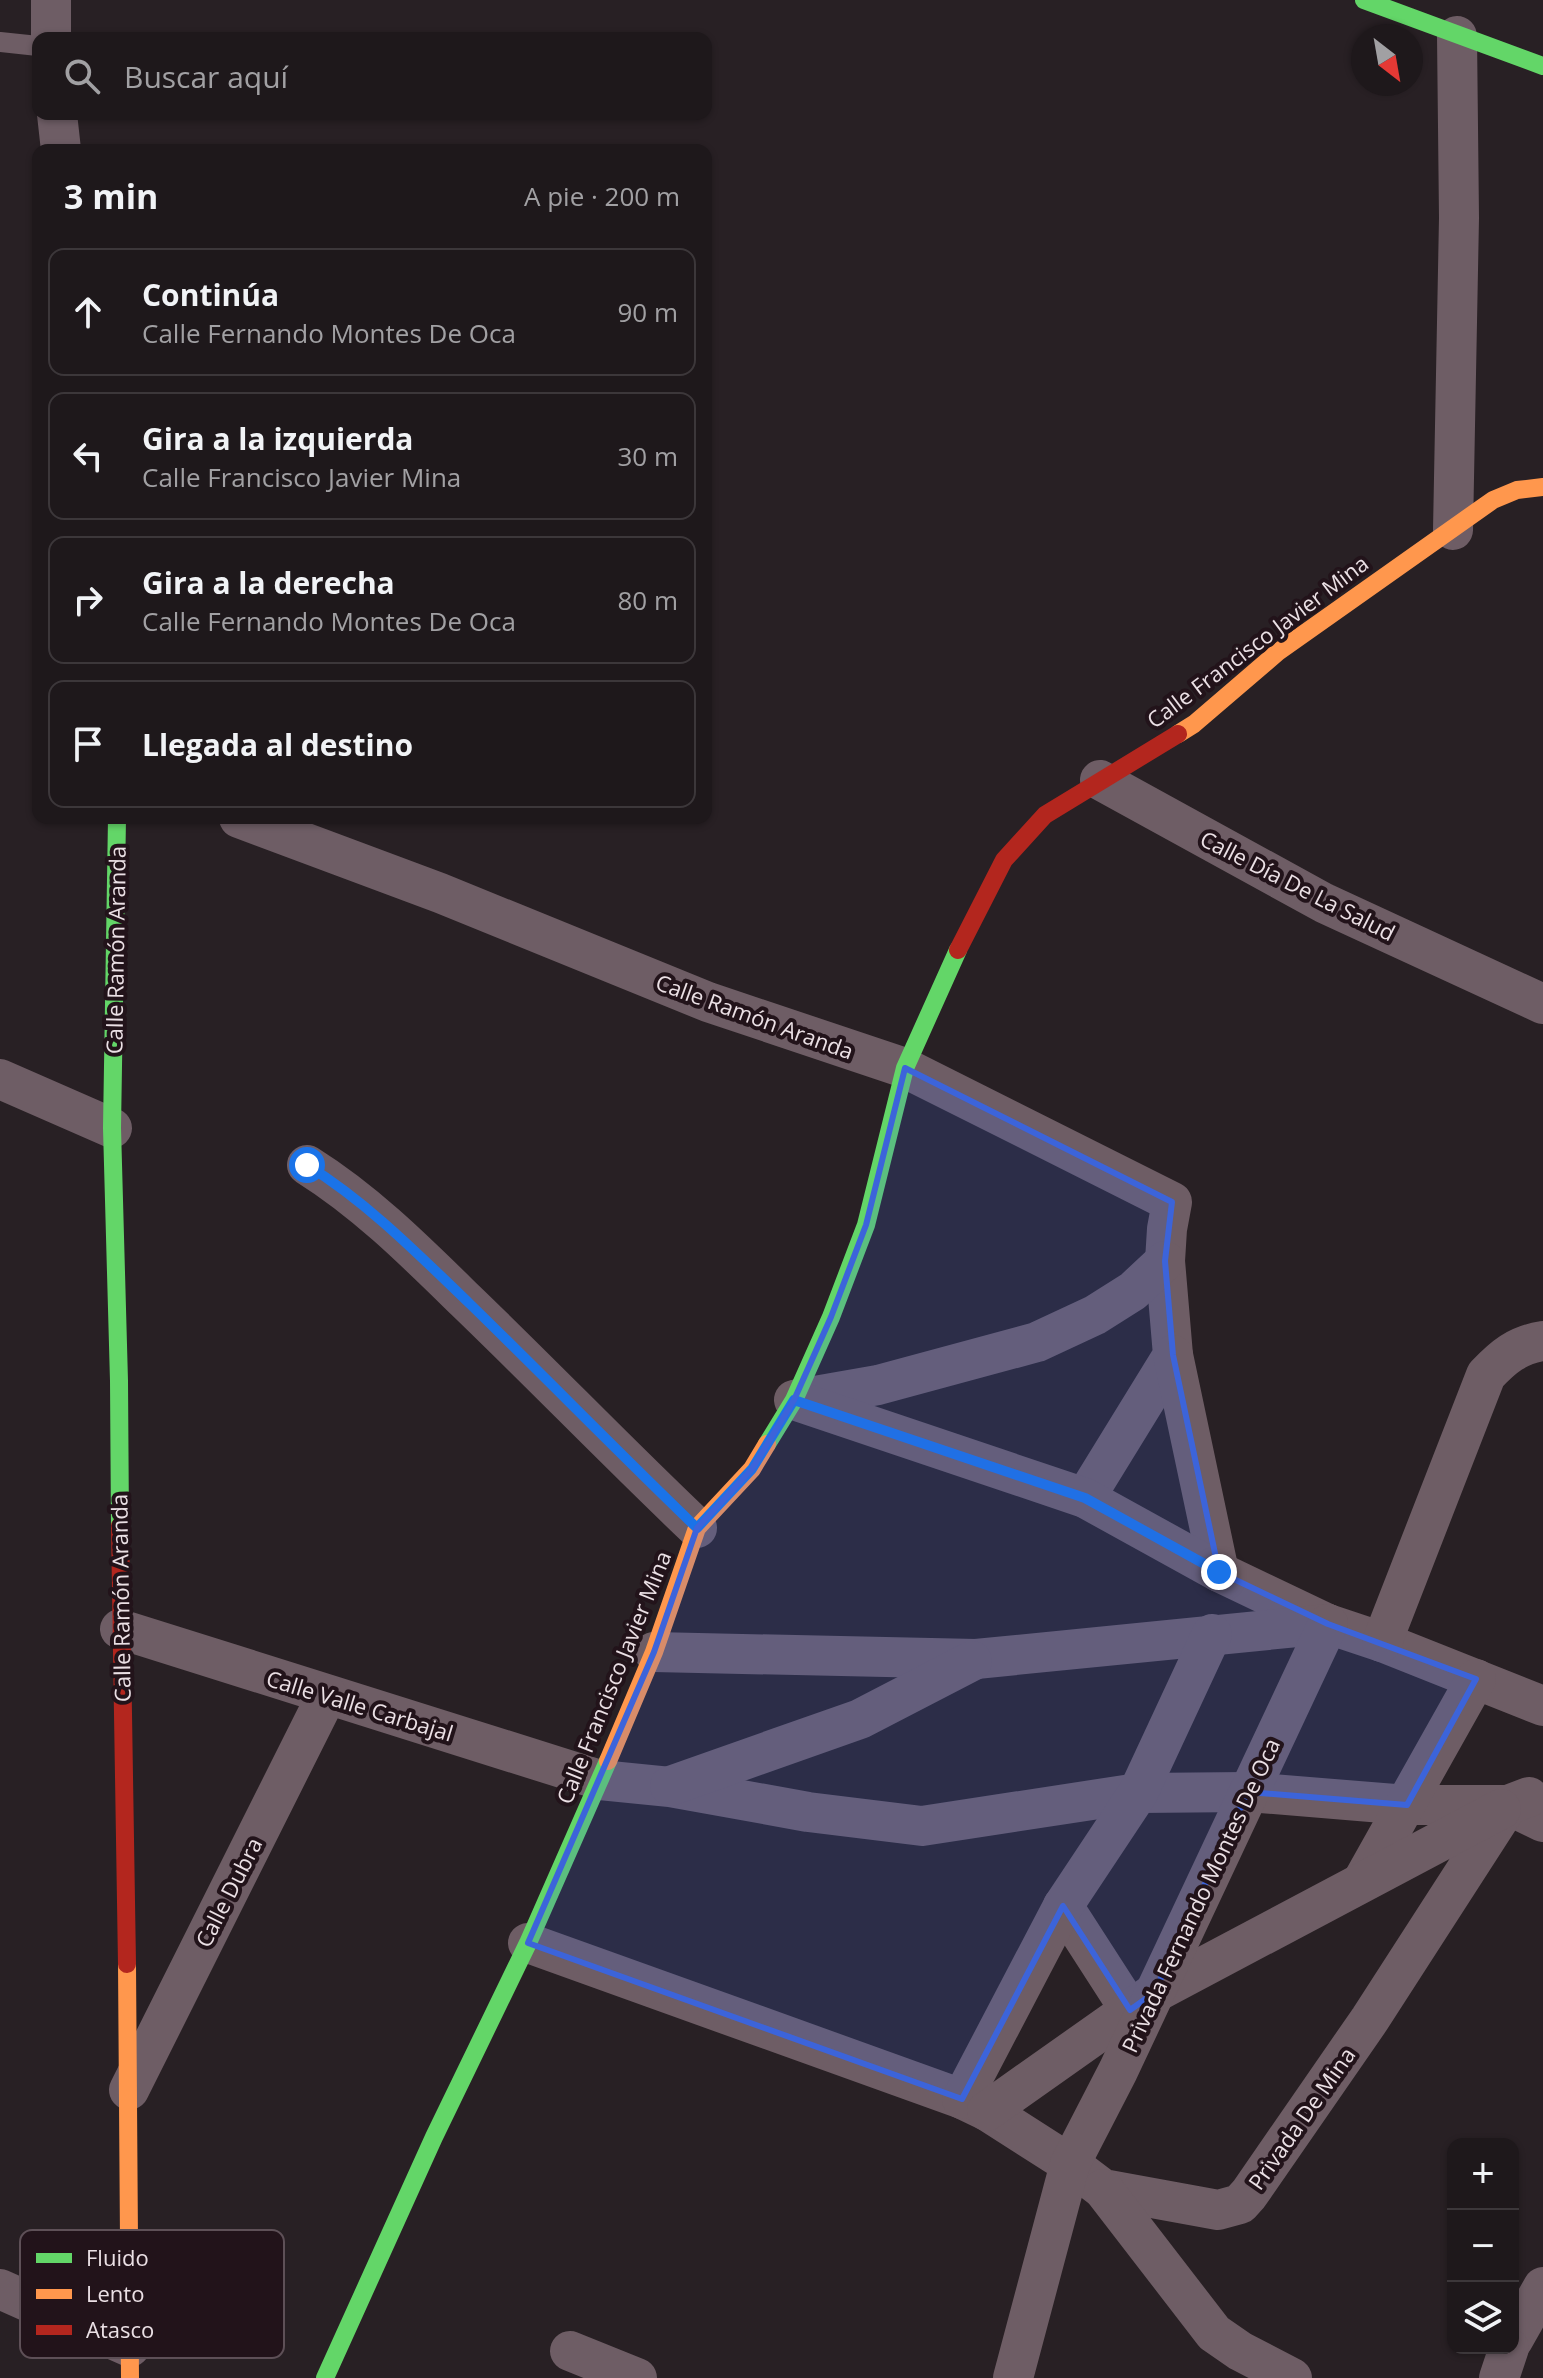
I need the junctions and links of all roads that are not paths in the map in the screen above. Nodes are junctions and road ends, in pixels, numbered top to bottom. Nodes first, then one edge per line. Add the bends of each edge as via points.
1 (51, 0) edge
2 (1364, 0) edge
3 (51, 32) edge
4 (1457, 36) junction
5 (0, 42) edge
6 (32, 45) edge
7 (1543, 66) edge
8 (58, 120) edge
9 (60, 144) edge
10 (1543, 487) edge
11 (1453, 530) junction
12 (1100, 780) junction
13 (117, 824) edge
14 (255, 824) edge
15 (1543, 1004) edge
16 (905, 1068) junction
17 (0, 1079) edge
18 (112, 1128) junction
19 (307, 1165) dead end
20 (1165, 1261) junction
21 (1543, 1341) edge
22 (1173, 1355) junction
23 (794, 1400) junction
24 (1085, 1498) junction
25 (697, 1528) junction
26 (1219, 1572) junction
27 (1328, 1624) junction
28 (120, 1629) junction
29 (1212, 1634) junction
30 (1382, 1642) junction
31 (654, 1652) junction
32 (976, 1659) junction
33 (1476, 1679) junction
34 (327, 1695) junction
35 (1543, 1706) edge
36 (600, 1780) junction
37 (670, 1787) junction
38 (1248, 1792) junction
39 (1138, 1793) junction
40 (1407, 1805) junction
41 (1531, 1806) edge
42 (1362, 1882) junction
43 (1063, 1906) junction
44 (528, 1943) junction
45 (1142, 2002) junction
46 (129, 2090) junction
47 (975, 2105) junction
48 (1070, 2164) junction
49 (1103, 2189) junction
50 (130, 2230) edge
51 (1543, 2287) edge
52 (0, 2289) edge
53 (20, 2300) edge
54 (1519, 2329) edge
55 (570, 2351) dead end
56 (1507, 2354) edge
57 (325, 2378) edge
58 (637, 2378) edge
59 (1013, 2378) edge
60 (1292, 2378) edge
61 (1499, 2378) edge

1 - 3 street
2 - 4 street
4 - 7 street
4 - 11 street
5 - 6 lane
8 - 9 street
10 - 11 street, Calle Francisco Javier Mina via 1493,500
11 - 12 street, Calle Francisco Javier Mina via 1278,652 1194,724
12 - 15 street, Calle Día De La Salud via 1324,903
12 - 16 street, Calle Francisco Javier Mina via 1045,815 1004,860
13 - 18 street, Calle Ramón Aranda
14 - 16 street, Calle Ramón Aranda via 708,1002
16 - 20 street, Calle Ramón Aranda via 1172,1202
16 - 23 street, Calle Francisco Javier Mina via 866,1225
17 - 18 street
18 - 28 street, Calle Ramón Aranda
19 - 25 street via 395,1232
20 - 22 street
20 - 23 street via 1133,1291 1037,1342 878,1385
21 - 30 street via 1506,1354 1486,1375
22 - 24 street
22 - 26 street
23 - 24 street
23 - 25 street, Calle Francisco Javier Mina via 752,1469
24 - 26 street
25 - 31 street, Calle Francisco Javier Mina
26 - 27 street
27 - 29 street
27 - 30 street
27 - 38 street, Privada Fernando Montes De Oca
28 - 34 street, Calle Valle Carbajal
28 - 46 street, Calle Ramón Aranda
29 - 32 street
29 - 39 street
30 - 33 street
31 - 32 street
31 - 36 street, Calle Francisco Javier Mina
32 - 37 street via 860,1719
33 - 35 street
33 - 40 street
34 - 36 street, Calle Valle Carbajal
34 - 46 street, Calle Dubra
36 - 37 street, Calle Valle Carbajal
36 - 44 street, Calle Francisco Javier Mina
37 - 39 street, Calle Valle Carbajal via 922,1826
38 - 39 street, Calle Valle Carbajal
38 - 40 street, Calle Valle Carbajal
38 - 45 street, Privada Fernando Montes De Oca
39 - 43 street
40 - 41 street, Calle Valle Carbajal
40 - 42 street
41 - 42 street
41 - 49 street, Privada De Mina via 1370,2019 1240,2204 1218,2210
42 - 45 street
43 - 45 street
43 - 47 street
44 - 47 street, Privada De Mina
44 - 57 street, Calle Francisco Javier Mina
45 - 47 street
45 - 48 street, Privada Fernando Montes De Oca via 1118,2071
46 - 50 street, Calle Ramón Aranda
47 - 48 street, Privada De Mina
48 - 49 street, Privada De Mina
48 - 59 street
49 - 60 street via 1214,2333
51 - 54 street
52 - 53 street
55 - 58 street
56 - 61 street

